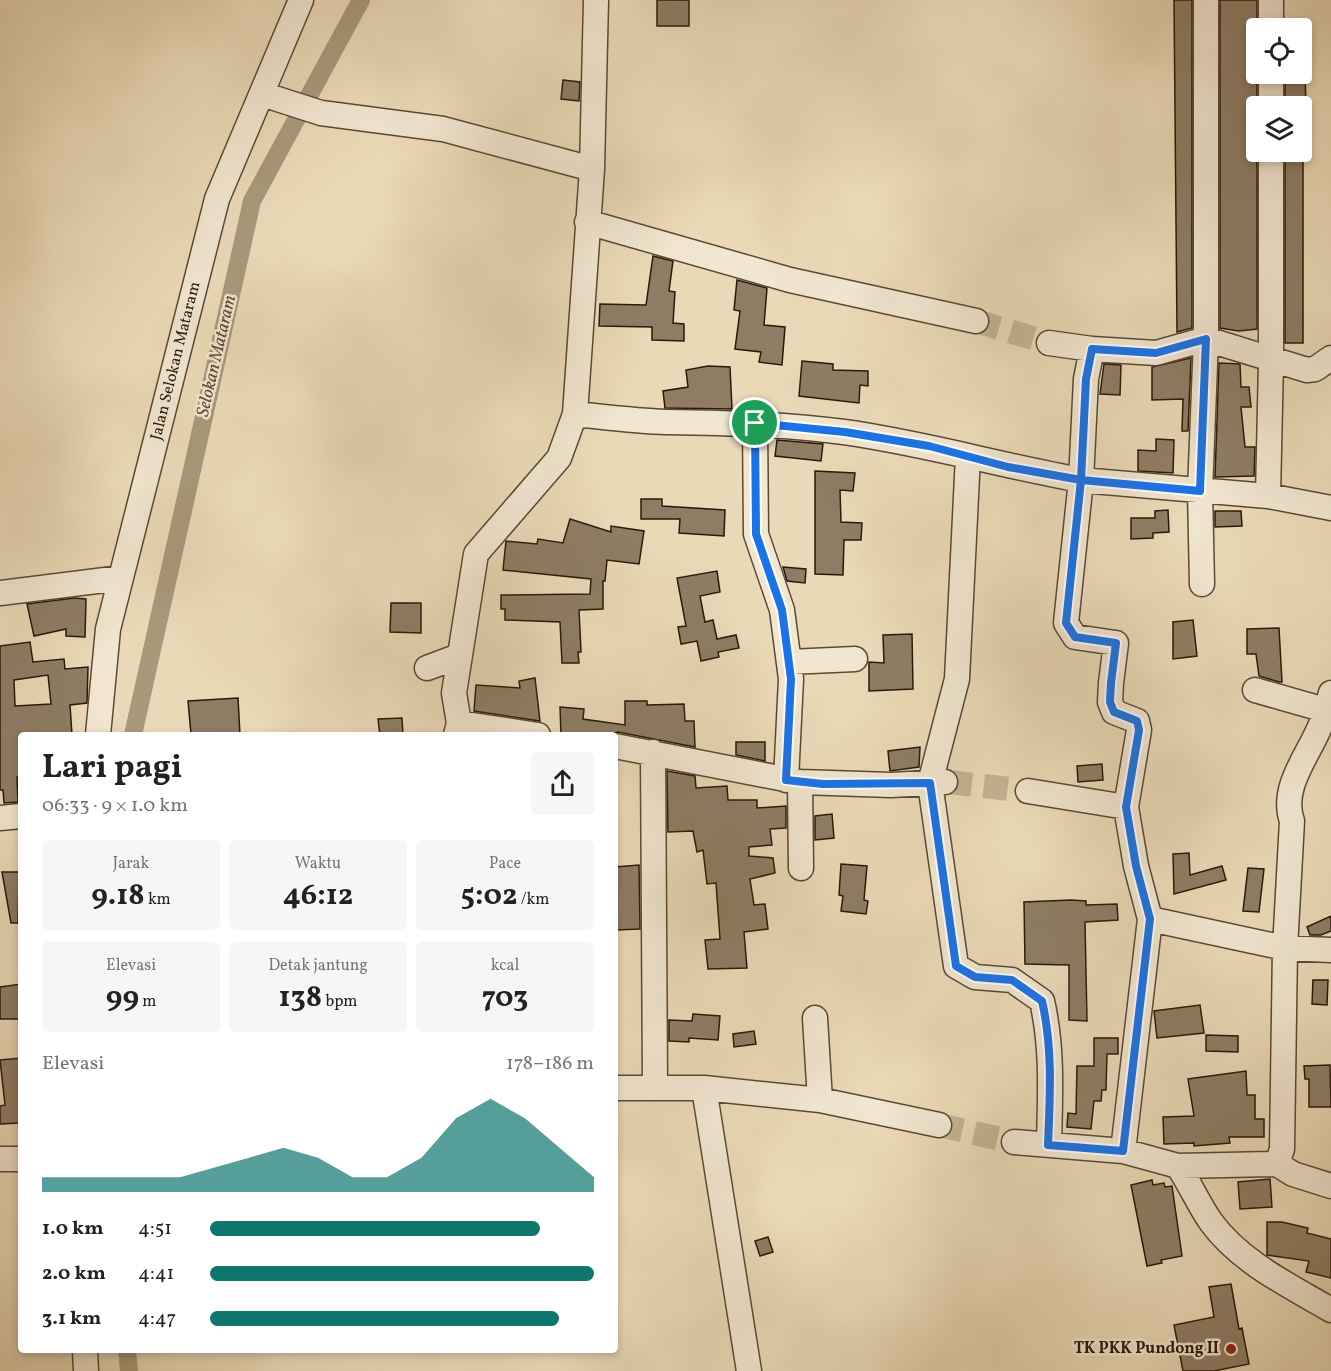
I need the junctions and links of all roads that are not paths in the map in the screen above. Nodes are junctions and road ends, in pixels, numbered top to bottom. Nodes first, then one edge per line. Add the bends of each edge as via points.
1 (301, 0) edge
2 (596, 0) edge
3 (1206, 0) edge
4 (1271, 0) edge
5 (1271, 18) edge
6 (262, 94) junction
7 (1271, 162) edge
8 (592, 169) junction
9 (587, 222) junction
10 (976, 321) tunnel mouth
11 (1206, 339) junction
12 (1049, 343) tunnel mouth
13 (1092, 349) junction
14 (1331, 358) edge
15 (1271, 361) junction
16 (575, 414) junction
17 (755, 423) junction
18 (968, 456) junction
19 (1081, 480) junction
20 (1200, 491) junction
21 (1268, 496) junction
22 (1331, 508) edge
23 (121, 578) junction
24 (1202, 584) dead end
25 (0, 593) edge
26 (459, 656) junction
27 (855, 659) dead end
28 (789, 662) junction
29 (427, 668) dead end
30 (1255, 690) dead end
31 (1328, 701) edge
32 (457, 729) edge
33 (98, 732) edge
34 (498, 732) edge
35 (618, 746) edge
36 (653, 752) junction
37 (793, 781) junction
38 (939, 783) junction
39 (1028, 791) tunnel mouth
40 (1126, 807) junction
41 (18, 816) edge
42 (0, 818) edge
43 (801, 868) dead end
44 (1150, 919) junction
45 (1285, 948) junction
46 (1331, 950) edge
47 (815, 1018) dead end
48 (655, 1087) junction
49 (618, 1088) edge
50 (704, 1089) junction
51 (820, 1100) junction
52 (939, 1125) tunnel mouth
53 (1014, 1142) tunnel mouth
54 (1048, 1145) junction
55 (1123, 1151) junction
56 (0, 1159) edge
57 (18, 1159) edge
58 (1277, 1164) junction
59 (1178, 1166) junction
60 (1331, 1186) edge
61 (1330, 1305) edge
62 (85, 1353) edge
63 (86, 1371) edge
64 (749, 1371) edge

1 - 6 street, Jalan Selokan Mataram
2 - 8 street
3 - 11 street
4 - 5 street
6 - 8 street via 321,113 443,129
6 - 23 street, Jalan Selokan Mataram via 217,199
7 - 15 street
8 - 9 street
9 - 10 street via 790,280
9 - 16 street
11 - 13 street via 1156,353
11 - 15 street
11 - 20 street
12 - 13 street
13 - 19 street via 1086,379
14 - 15 street via 1307,370
15 - 21 street
16 - 17 street via 664,422
16 - 26 street via 559,458 476,554
17 - 18 street via 845,432
17 - 28 street via 756,534 777,590
18 - 19 street
18 - 38 street via 957,679
19 - 20 street
19 - 40 street via 1066,623 1075,637 1116,643 1110,702 1114,712 1137,721 1139,730
20 - 21 street
20 - 24 street
21 - 22 street
23 - 25 street
23 - 33 street, Jalan Selokan Mataram via 108,628
26 - 29 street
26 - 32 street via 454,693
27 - 28 street
28 - 37 street
30 - 31 street
31 - 45 street via 1290,791
32 - 34 street
35 - 36 street
36 - 37 street
36 - 48 street
37 - 38 street
37 - 43 street
38 - 54 street via 956,966 975,977 1012,980 1042,1001 1050,1045
39 - 40 street
40 - 44 street
41 - 42 street
44 - 45 street
44 - 55 street
45 - 46 street
45 - 58 street via 1282,1149
47 - 51 street
48 - 49 street
48 - 50 street
50 - 51 street
50 - 64 street
51 - 52 street
53 - 54 street
54 - 55 street
55 - 59 street
56 - 57 street
58 - 59 street
58 - 60 street via 1293,1174
59 - 61 street via 1211,1222 1231,1244 1277,1279
62 - 63 street

